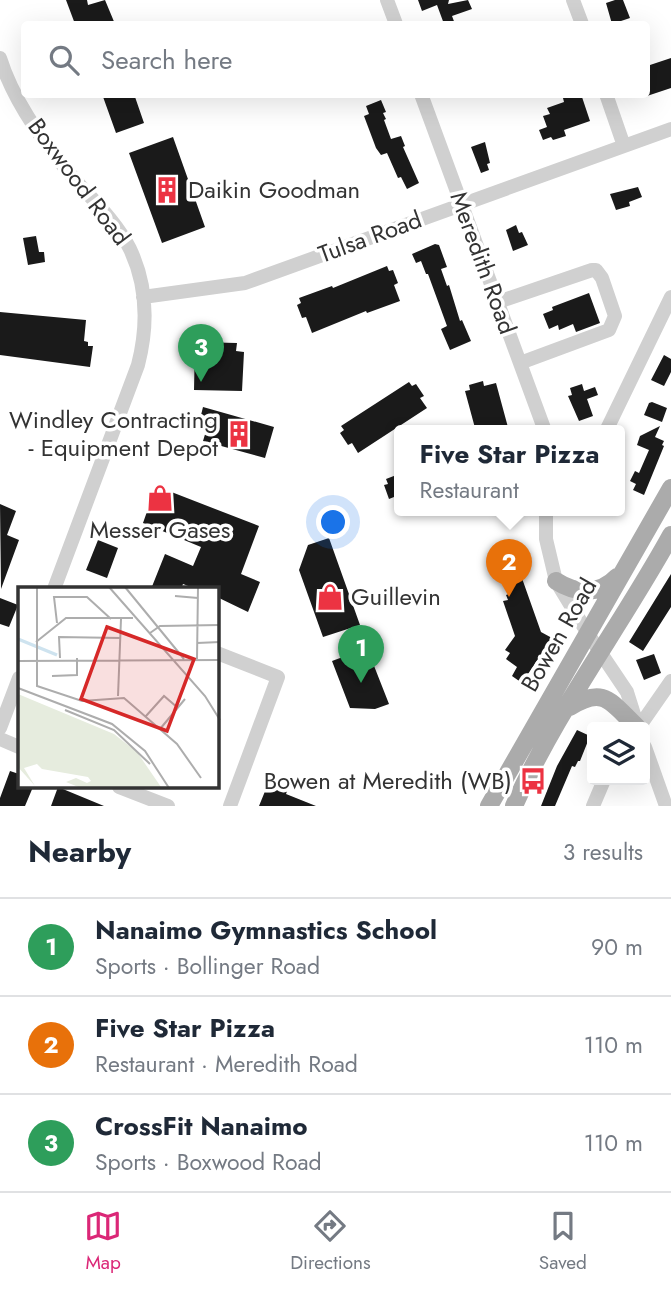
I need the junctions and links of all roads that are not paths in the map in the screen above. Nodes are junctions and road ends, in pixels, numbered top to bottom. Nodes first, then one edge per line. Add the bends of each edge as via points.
1 (387, 0) edge
2 (573, 0) edge
3 (395, 21) edge
4 (581, 21) edge
5 (0, 58) edge
6 (422, 98) edge
7 (607, 98) edge
8 (671, 129) edge
9 (624, 146) junction
10 (461, 204) junction
11 (143, 297) junction
12 (671, 297) edge
13 (498, 302) junction
14 (520, 363) junction
15 (543, 425) edge
16 (609, 425) edge
17 (671, 488) edge
18 (547, 516) edge
19 (671, 535) edge
20 (627, 566) junction
21 (556, 581) junction
22 (56, 587) edge
23 (588, 634) junction
24 (219, 654) edge
25 (601, 654) junction
26 (18, 681) edge
27 (671, 681) edge
28 (567, 709) junction
29 (632, 722) edge
30 (636, 722) edge
31 (642, 722) edge
32 (0, 727) edge
33 (0, 739) edge
34 (18, 747) edge
35 (650, 763) edge
36 (602, 785) edge
37 (122, 788) edge
38 (168, 806) edge
39 (230, 806) edge
40 (489, 806) edge
41 (514, 806) edge
42 (593, 806) edge
43 (666, 806) edge

1 - 3 street
2 - 4 street
5 - 11 street, Boxwood Road via 31,122 124,239 136,264
6 - 10 street, Meredith Road
7 - 9 street
8 - 9 street, Tulsa Road
9 - 10 street, Tulsa Road
10 - 11 street, Tulsa Road via 245,283
10 - 13 street, Meredith Road
11 - 22 street, Boxwood Road via 145,330 138,365
12 - 16 street
13 - 14 street, Meredith Road
13 - 14 street via 592,270 602,278 615,316 609,330
14 - 15 street, Meredith Road
17 - 20 main road, Bowen Road
18 - 21 street via 546,539
19 - 25 main road, Bowen Road
20 - 21 main road via 602,588 586,592 567,589
20 - 23 main road, Bowen Road
21 - 23 street
23 - 25 street
23 - 40 main road, Bowen Road
24 - 39 street via 278,677
25 - 28 main road, Bowen Road
25 - 30 street via 627,692
26 - 32 street
27 - 31 street
28 - 29 main road via 594,695 606,699
28 - 41 main road, Bowen Road via 530,769
33 - 34 street
35 - 43 street
36 - 42 street
37 - 38 street

